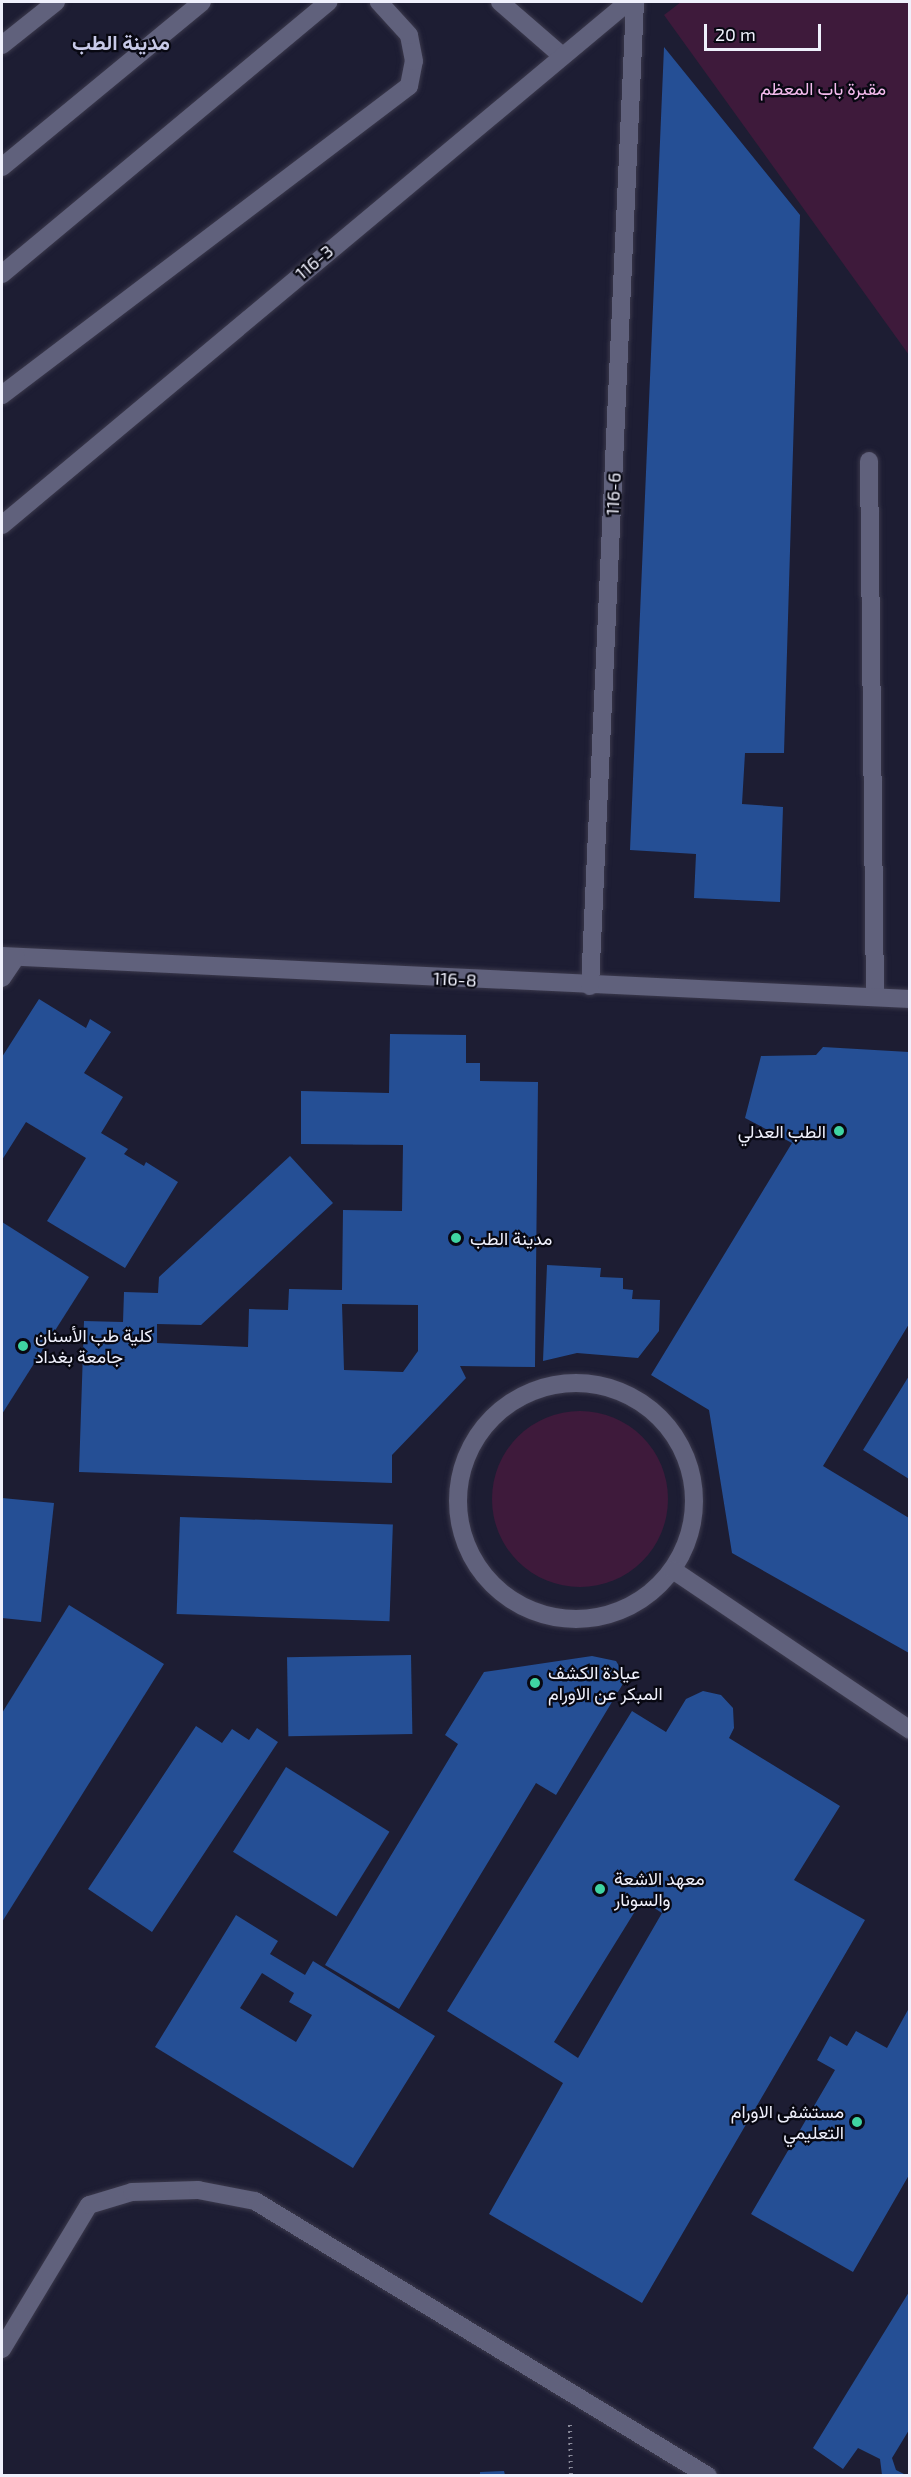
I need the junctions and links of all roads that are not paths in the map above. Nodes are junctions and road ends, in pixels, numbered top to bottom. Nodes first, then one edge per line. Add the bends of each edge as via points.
1 (56, 2) edge
2 (202, 2) edge
3 (328, 2) edge
4 (379, 2) edge
5 (500, 2) edge
6 (628, 2) edge
7 (636, 2) edge
8 (2, 45) edge
9 (561, 55) junction
10 (2, 167) edge
11 (2, 274) edge
12 (2, 394) edge
13 (869, 461) dead end
14 (2, 525) edge
15 (9, 956) edge
16 (2, 978) edge
17 (590, 986) junction
18 (875, 997) junction
19 (909, 999) edge
20 (673, 1570) junction
21 (909, 1730) edge
22 (2, 2349) edge
23 (708, 2475) edge

1 - 8 street
2 - 10 street
3 - 11 street
4 - 12 street via 409,35 414,61 409,86
5 - 9 street
6 - 9 street, 116-3
7 - 17 street, 116-6
9 - 14 street, 116-3
13 - 18 street
15 - 16 street
15 - 17 street, 116-8
17 - 18 street, 116-8
18 - 19 street, 116-8
20 - 20 street via 694,1522 691,1469 678,1439 631,1396 598,1385 565,1383 535,1390 497,1412 471,1444 456,1499 463,1541 487,1581 513,1602 544,1616 575,1620 610,1616 652,1593
20 - 21 street
22 - 23 street via 89,2205 132,2192 198,2190 255,2201

